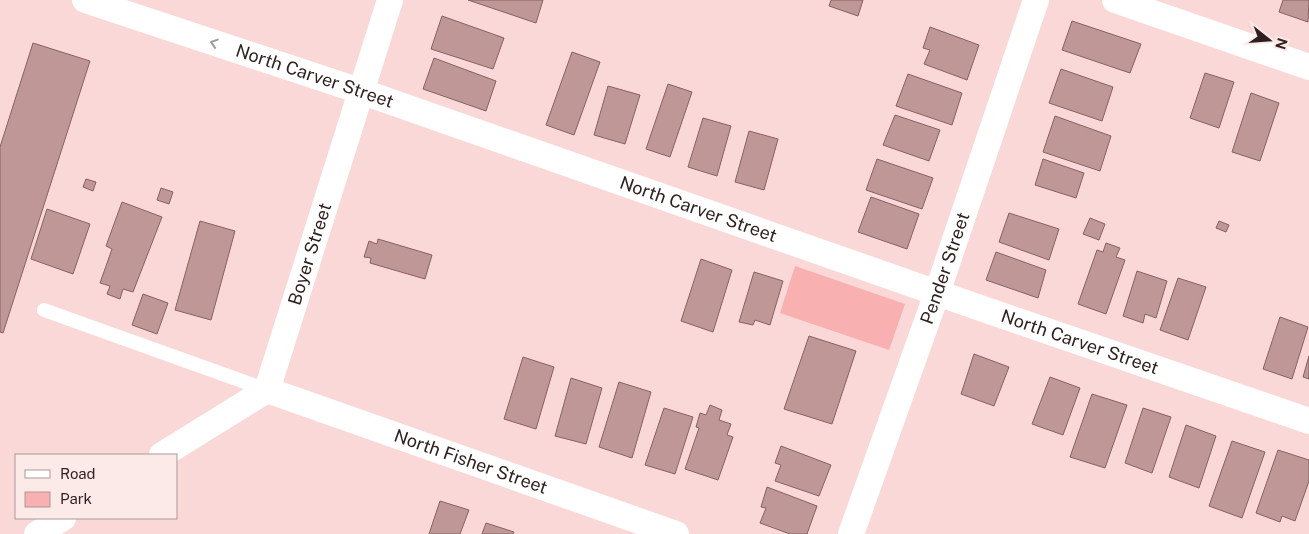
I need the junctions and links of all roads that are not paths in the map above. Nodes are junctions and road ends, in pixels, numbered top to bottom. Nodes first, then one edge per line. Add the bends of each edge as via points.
1 (87, 0) edge
2 (390, 0) edge
3 (1036, 0) edge
4 (1115, 0) edge
5 (1309, 67) edge
6 (360, 91) junction
7 (937, 293) junction
8 (44, 310) dead end
9 (267, 390) junction
10 (1309, 421) edge
11 (164, 454) edge
12 (61, 519) edge
13 (37, 534) edge
14 (676, 534) edge
15 (851, 534) edge

6 -> 1 street, North Carver Street
2 - 6 street, Boyer Street
3 - 7 street, Pender Street
4 - 5 street
6 - 7 street, North Carver Street
6 - 9 street, Boyer Street
7 - 10 street, North Carver Street
7 - 15 street, Pender Street
8 - 9 lane
9 - 11 street
9 - 14 street, North Fisher Street
12 - 13 street

